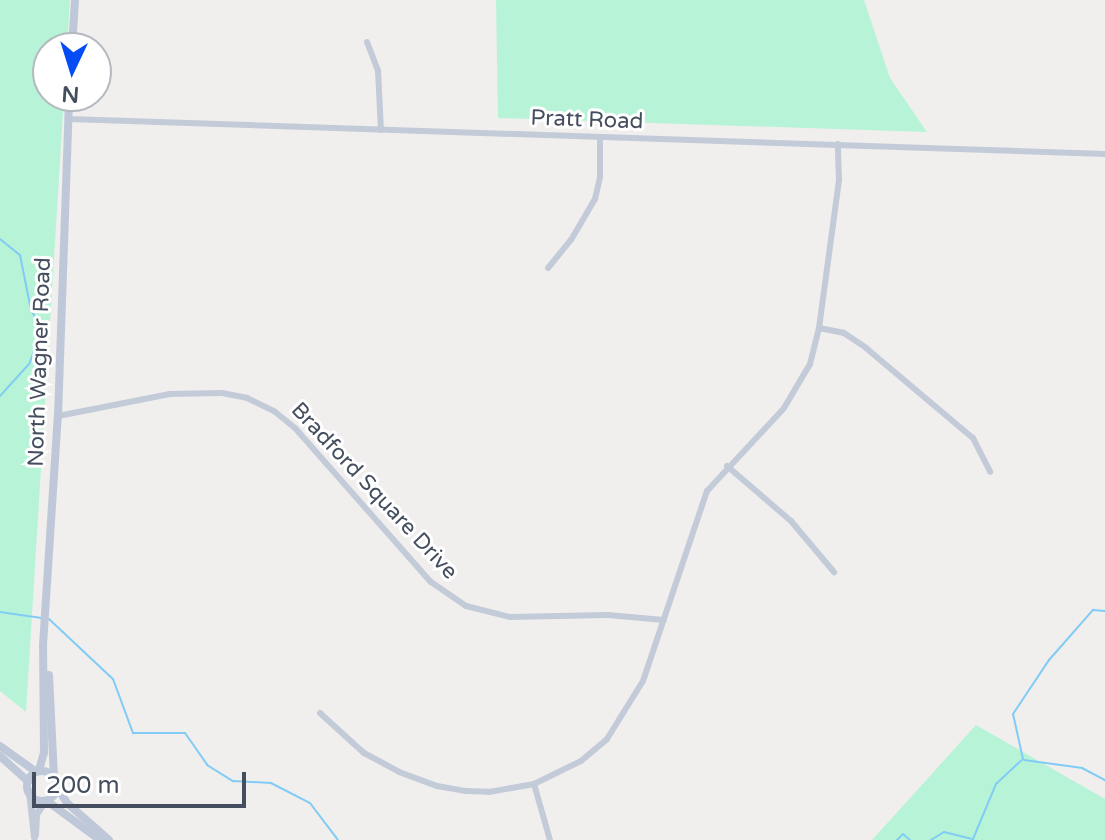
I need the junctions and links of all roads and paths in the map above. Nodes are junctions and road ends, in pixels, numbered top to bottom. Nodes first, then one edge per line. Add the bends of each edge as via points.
1 (75, 0) edge
2 (73, 32) edge
3 (367, 42) dead end
4 (68, 112) edge
5 (68, 119) junction
6 (381, 130) junction
7 (600, 138) junction
8 (838, 144) junction
9 (1105, 154) edge
10 (548, 268) dead end
11 (819, 328) junction
12 (58, 416) junction
13 (727, 466) junction
14 (990, 472) dead end
15 (834, 572) dead end
16 (664, 620) junction
17 (46, 627) junction
18 (320, 713) dead end
19 (0, 746) edge
20 (0, 756) edge
21 (37, 770) junction
22 (55, 782) junction
23 (534, 784) junction
24 (28, 786) junction
25 (46, 802) junction
26 (34, 839) edge
27 (100, 840) edge
28 (109, 840) edge
29 (550, 840) edge

1 - 2 main road
3 - 6 street via 378,71
4 - 5 main road, North Wagner Road
5 - 6 street, Pratt Road
5 - 12 main road, North Wagner Road
6 - 7 street, Pratt Road
7 - 8 street, Pratt Road
7 - 10 street via 595,199
8 - 9 street, Pratt Road
8 - 11 street via 839,180
11 - 13 street via 799,388
11 - 14 street via 844,333 866,348 973,438
12 - 16 street, Bradford Square Drive via 170,394 247,398 295,428 431,582 466,606 510,617
12 - 17 main road, North Wagner Road
13 - 15 street via 791,521
13 - 16 street via 707,491 695,519
16 - 23 street via 643,681 607,739 581,761
17 - 21 main road, North Wagner Road via 44,753
17 - 22 main road, North Wagner Road
18 - 23 street via 364,753 437,786 489,792
19 - 21 main road
20 - 24 main road
21 - 22 main road
21 - 24 main road
22 - 25 main road via 53,798
22 - 28 main road via 67,803
23 - 29 street
24 - 25 main road via 35,799
24 - 26 street
25 - 26 street via 36,814
25 - 27 main road

